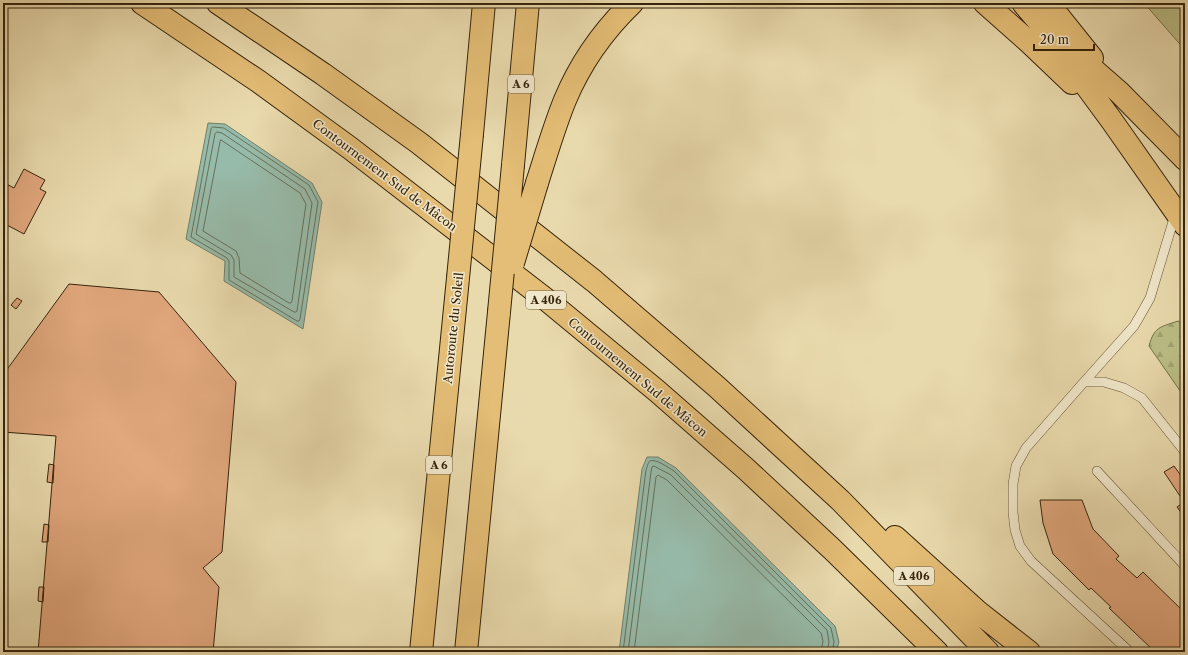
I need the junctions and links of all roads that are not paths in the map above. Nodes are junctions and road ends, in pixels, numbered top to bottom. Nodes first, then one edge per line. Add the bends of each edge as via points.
1 (142, 3) edge
2 (218, 3) edge
3 (484, 3) edge
4 (528, 3) edge
5 (632, 3) edge
6 (985, 3) edge
7 (1023, 3) edge
8 (1044, 13) edge
9 (1112, 121) junction
10 (1185, 159) edge
11 (1181, 218) edge
12 (499, 312) junction
13 (1084, 382) junction
14 (1185, 452) edge
15 (1097, 471) dead end
16 (840, 500) junction
17 (1185, 566) edge
18 (919, 634) junction
19 (421, 652) edge
20 (466, 652) edge
21 (934, 652) edge
22 (937, 652) edge
23 (988, 652) edge
24 (1030, 652) edge
25 (1130, 652) edge

1 - 18 highway, Contournement Sud de Mâcon / A 406 via 344,143 548,301 746,469
2 - 16 highway, A 406 via 419,143 594,281 717,387
3 - 19 highway, Autoroute du Soleil / A 6, bridge
4 - 12 highway, A 6, bridge
5 - 12 highway, bridge via 608,28 592,50 565,99
6 - 9 highway
7 - 8 highway
8 - 9 highway
8 - 10 highway
9 - 11 highway
11 - 13 lane via 1150,298 1134,326
12 - 20 highway, A 6
13 - 14 lane via 1104,382 1124,388 1142,398
13 - 25 lane via 1026,448 1016,466 1013,484 1015,530 1020,546 1031,561
15 - 17 lane
16 - 23 highway, A 406
16 - 24 highway via 881,525 978,612
18 - 21 highway
18 - 22 highway, Contournement Sud de Mâcon / A 406

